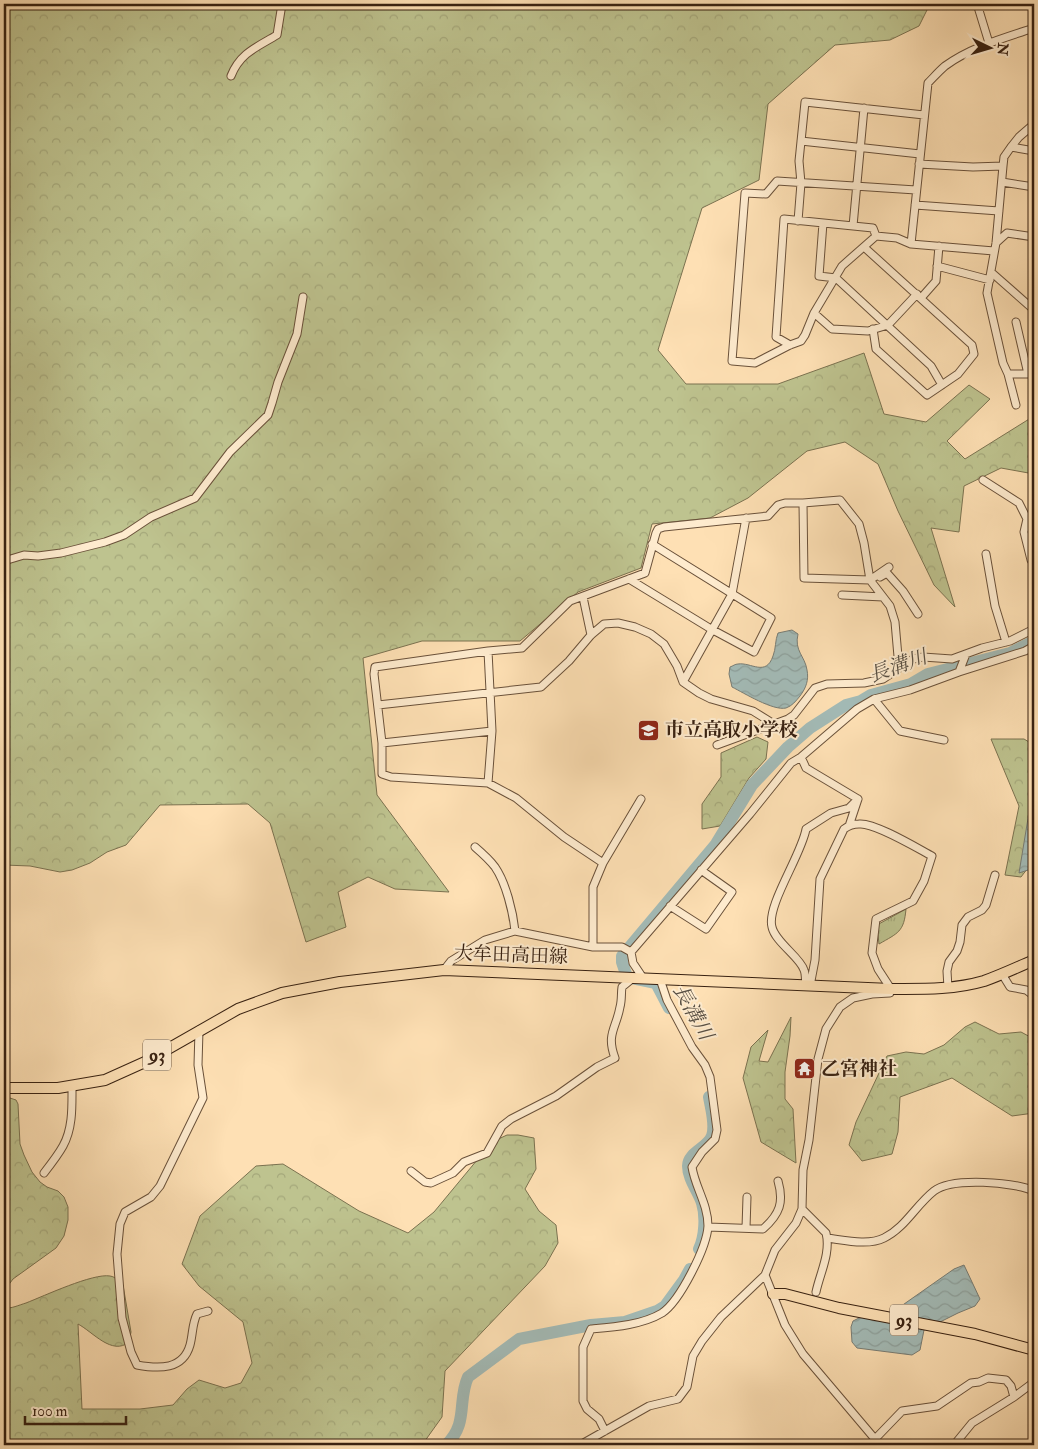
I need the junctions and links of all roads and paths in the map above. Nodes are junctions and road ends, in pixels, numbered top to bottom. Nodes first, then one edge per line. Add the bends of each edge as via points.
1 (282, 4) edge
2 (989, 4) edge
3 (1034, 28) edge
4 (989, 43) junction
5 (231, 76) dead end
6 (864, 108) junction
7 (924, 115) junction
8 (1034, 124) edge
9 (801, 141) junction
10 (1011, 147) junction
11 (860, 148) junction
12 (1034, 150) edge
13 (920, 154) junction
14 (919, 164) junction
15 (1002, 166) junction
16 (1002, 182) junction
17 (801, 184) junction
18 (856, 187) junction
19 (1034, 187) edge
20 (916, 190) junction
21 (915, 204) junction
22 (999, 211) junction
23 (798, 221) junction
24 (823, 223) junction
25 (853, 226) junction
26 (876, 236) junction
27 (1034, 237) edge
28 (996, 243) junction
29 (911, 244) junction
30 (939, 246) junction
31 (864, 247) junction
32 (994, 251) junction
33 (937, 266) junction
34 (990, 276) junction
35 (836, 278) junction
36 (919, 296) junction
37 (303, 297) dead end
38 (1034, 310) edge
39 (814, 313) junction
40 (1016, 322) dead end
41 (888, 325) junction
42 (873, 329) junction
43 (790, 345) junction
44 (1008, 374) junction
45 (1031, 374) edge
46 (942, 384) junction
47 (1016, 405) dead end
48 (983, 480) dead end
49 (803, 504) junction
50 (746, 518) junction
51 (652, 544) junction
52 (986, 554) dead end
53 (4, 561) edge
54 (1034, 565) edge
55 (889, 567) dead end
56 (629, 578) junction
57 (870, 581) junction
58 (732, 594) junction
59 (842, 595) dead end
60 (583, 597) junction
61 (883, 597) junction
62 (918, 614) dead end
63 (711, 629) junction
64 (1034, 629) edge
65 (591, 635) junction
66 (1006, 642) junction
67 (1034, 646) edge
68 (488, 651) junction
69 (966, 654) junction
70 (900, 668) junction
71 (959, 672) junction
72 (683, 682) junction
73 (490, 693) junction
74 (874, 699) junction
75 (378, 705) junction
76 (774, 724) junction
77 (492, 731) junction
78 (944, 740) dead end
79 (382, 743) junction
80 (718, 745) dead end
81 (801, 757) junction
82 (488, 783) junction
83 (641, 799) dead end
84 (858, 799) junction
85 (850, 826) junction
86 (475, 847) dead end
87 (602, 863) junction
88 (701, 870) junction
89 (995, 875) dead end
90 (670, 906) junction
91 (515, 931) junction
92 (593, 947) junction
93 (631, 952) junction
94 (1034, 960) edge
95 (444, 970) junction
96 (1002, 974) junction
97 (638, 978) junction
98 (660, 979) junction
99 (808, 986) junction
100 (948, 988) junction
101 (891, 989) junction
102 (1034, 996) edge
103 (199, 1030) junction
104 (72, 1086) junction
105 (4, 1088) edge
106 (412, 1172) dead end
107 (44, 1173) dead end
108 (778, 1181) dead end
109 (1034, 1191) edge
110 (747, 1197) dead end
111 (802, 1208) junction
112 (708, 1227) junction
113 (746, 1228) junction
114 (828, 1238) junction
115 (765, 1275) junction
116 (816, 1292) dead end
117 (773, 1294) junction
118 (208, 1311) dead end
119 (1034, 1350) edge
120 (1034, 1382) edge
121 (1014, 1397) junction
122 (605, 1430) junction
123 (877, 1442) edge
124 (580, 1445) edge
125 (954, 1445) edge

1 - 5 street via 277,35 240,60
2 - 4 street via 978,7
3 - 4 street
4 - 7 street via 944,67 928,83
6 - 7 street
6 - 9 street via 805,102
6 - 11 street
7 - 13 street
8 - 10 street
9 - 11 street
9 - 17 street
10 - 12 street
10 - 15 street
11 - 13 street
11 - 18 street
13 - 14 street
14 - 15 street
14 - 20 street
15 - 16 street
16 - 19 street
16 - 22 street
17 - 18 street
17 - 23 street
17 - 43 street via 777,182 766,194 745,193 732,362 755,363
18 - 20 street
18 - 25 street
20 - 21 street
21 - 22 street
21 - 29 street
22 - 28 street
23 - 24 street
23 - 43 street via 784,219 776,337
24 - 25 street
24 - 35 street via 819,276
25 - 26 street via 873,228
26 - 29 street via 897,238
26 - 31 street
27 - 28 street via 1007,233
28 - 32 street
29 - 30 street
30 - 32 street
30 - 33 street
31 - 35 street via 842,266
31 - 36 street
32 - 34 street
33 - 34 street
33 - 36 street via 936,281
34 - 38 street
34 - 44 street via 987,293
35 - 39 street
35 - 41 street
36 - 41 street
36 - 46 street via 972,344 974,354 958,374
37 - 53 street via 297,334 268,415 230,452 195,498 105,542 61,553 24,555
39 - 42 street via 832,329
39 - 43 street via 801,341
40 - 45 street
41 - 42 street
41 - 46 street via 931,366
42 - 46 street via 876,350 927,395
44 - 45 street
44 - 47 street
48 - 54 street via 1020,503 1027,519 1024,532
49 - 50 street via 785,503 778,505 768,516
49 - 57 street via 840,500 859,524
49 - 57 street via 804,578
50 - 51 street via 664,527 658,529
50 - 58 street
51 - 56 street via 645,572
51 - 58 street
52 - 66 street via 995,606
55 - 57 street
56 - 60 street
56 - 63 street
57 - 61 street
57 - 62 street via 888,573
58 - 63 street
58 - 63 street via 771,618 754,652
59 - 61 street
60 - 65 street
60 - 68 street via 570,601 522,648
61 - 70 street via 895,622
63 - 72 street
64 - 66 street
65 - 72 street via 604,624 618,623 652,634 664,644
65 - 73 street via 541,688
66 - 69 street
67 - 71 street via 1025,652
68 - 73 street
68 - 75 street via 375,667
69 - 70 street via 952,659 913,659
69 - 71 street
70 - 76 street via 883,679 815,688 794,715
71 - 74 street
72 - 76 street via 712,699 753,711
73 - 75 street
73 - 77 street
74 - 78 street via 900,731
74 - 81 street via 857,709
75 - 79 street
76 - 80 street
77 - 79 street
77 - 82 street
79 - 82 street via 382,774
81 - 84 street via 806,768
81 - 88 street via 791,763
82 - 87 street via 516,798
83 - 87 street
84 - 85 street
84 - 99 street via 849,808 831,813 806,829 771,919 778,939 804,969
85 - 99 street via 844,829 820,879 815,960
85 - 101 street via 860,823 880,830 932,856 913,901 876,919 872,953
86 - 91 street via 496,868 513,910
87 - 92 street via 593,887
88 - 90 street
88 - 90 street via 732,892 706,928
89 - 100 street via 986,905 962,925 957,951 949,962
90 - 93 street
91 - 92 street
91 - 95 street via 485,940 451,960
92 - 93 street via 622,948
93 - 97 street
94 - 96 main road, 大牟田高田線 / 93
95 - 97 main road, 大牟田高田線 / 93
95 - 103 main road, 大牟田高田線 / 93 via 340,982 282,993 238,1009
96 - 100 main road, 大牟田高田線 / 93
96 - 102 street via 1010,987 1026,990
97 - 98 main road, 大牟田高田線 / 93
97 - 106 street via 622,987 621,1006 611,1039 615,1058 556,1096 511,1119 502,1126 487,1153 464,1162 454,1174 425,1182
98 - 99 main road, 大牟田高田線 / 93
98 - 112 street via 692,1047 710,1076 717,1130 715,1139 692,1167 706,1205
99 - 101 main road, 大牟田高田線 / 93
100 - 101 main road, 大牟田高田線 / 93
101 - 111 street via 890,993 854,998 840,1007 826,1029 818,1059 803,1170
103 - 104 main road, 大牟田高田線 / 93 via 126,1071 105,1080
103 - 118 street via 198,1065 203,1098 160,1186 151,1197 125,1212 120,1224 117,1254 122,1318 137,1365 159,1368 183,1359 190,1344 193,1321 197,1314
104 - 105 main road, 大牟田高田線 / 93
104 - 107 street via 69,1133
108 - 113 street via 782,1192 776,1215 763,1229
109 - 114 street via 976,1182 942,1186 884,1239
110 - 113 street
111 - 114 street
111 - 115 street via 796,1223 775,1250
112 - 113 street
112 - 122 street via 689,1278 664,1312 623,1326 591,1329 583,1347 583,1401
114 - 116 street via 825,1265
115 - 117 street
115 - 122 street via 721,1317 702,1341 693,1356 687,1387 678,1399 648,1406
117 - 119 main road, 93 via 974,1334
117 - 123 street via 785,1325 803,1354
120 - 121 street
121 - 123 street via 1006,1380 988,1378 971,1383 937,1406 902,1411
121 - 125 street via 972,1423
122 - 124 street

